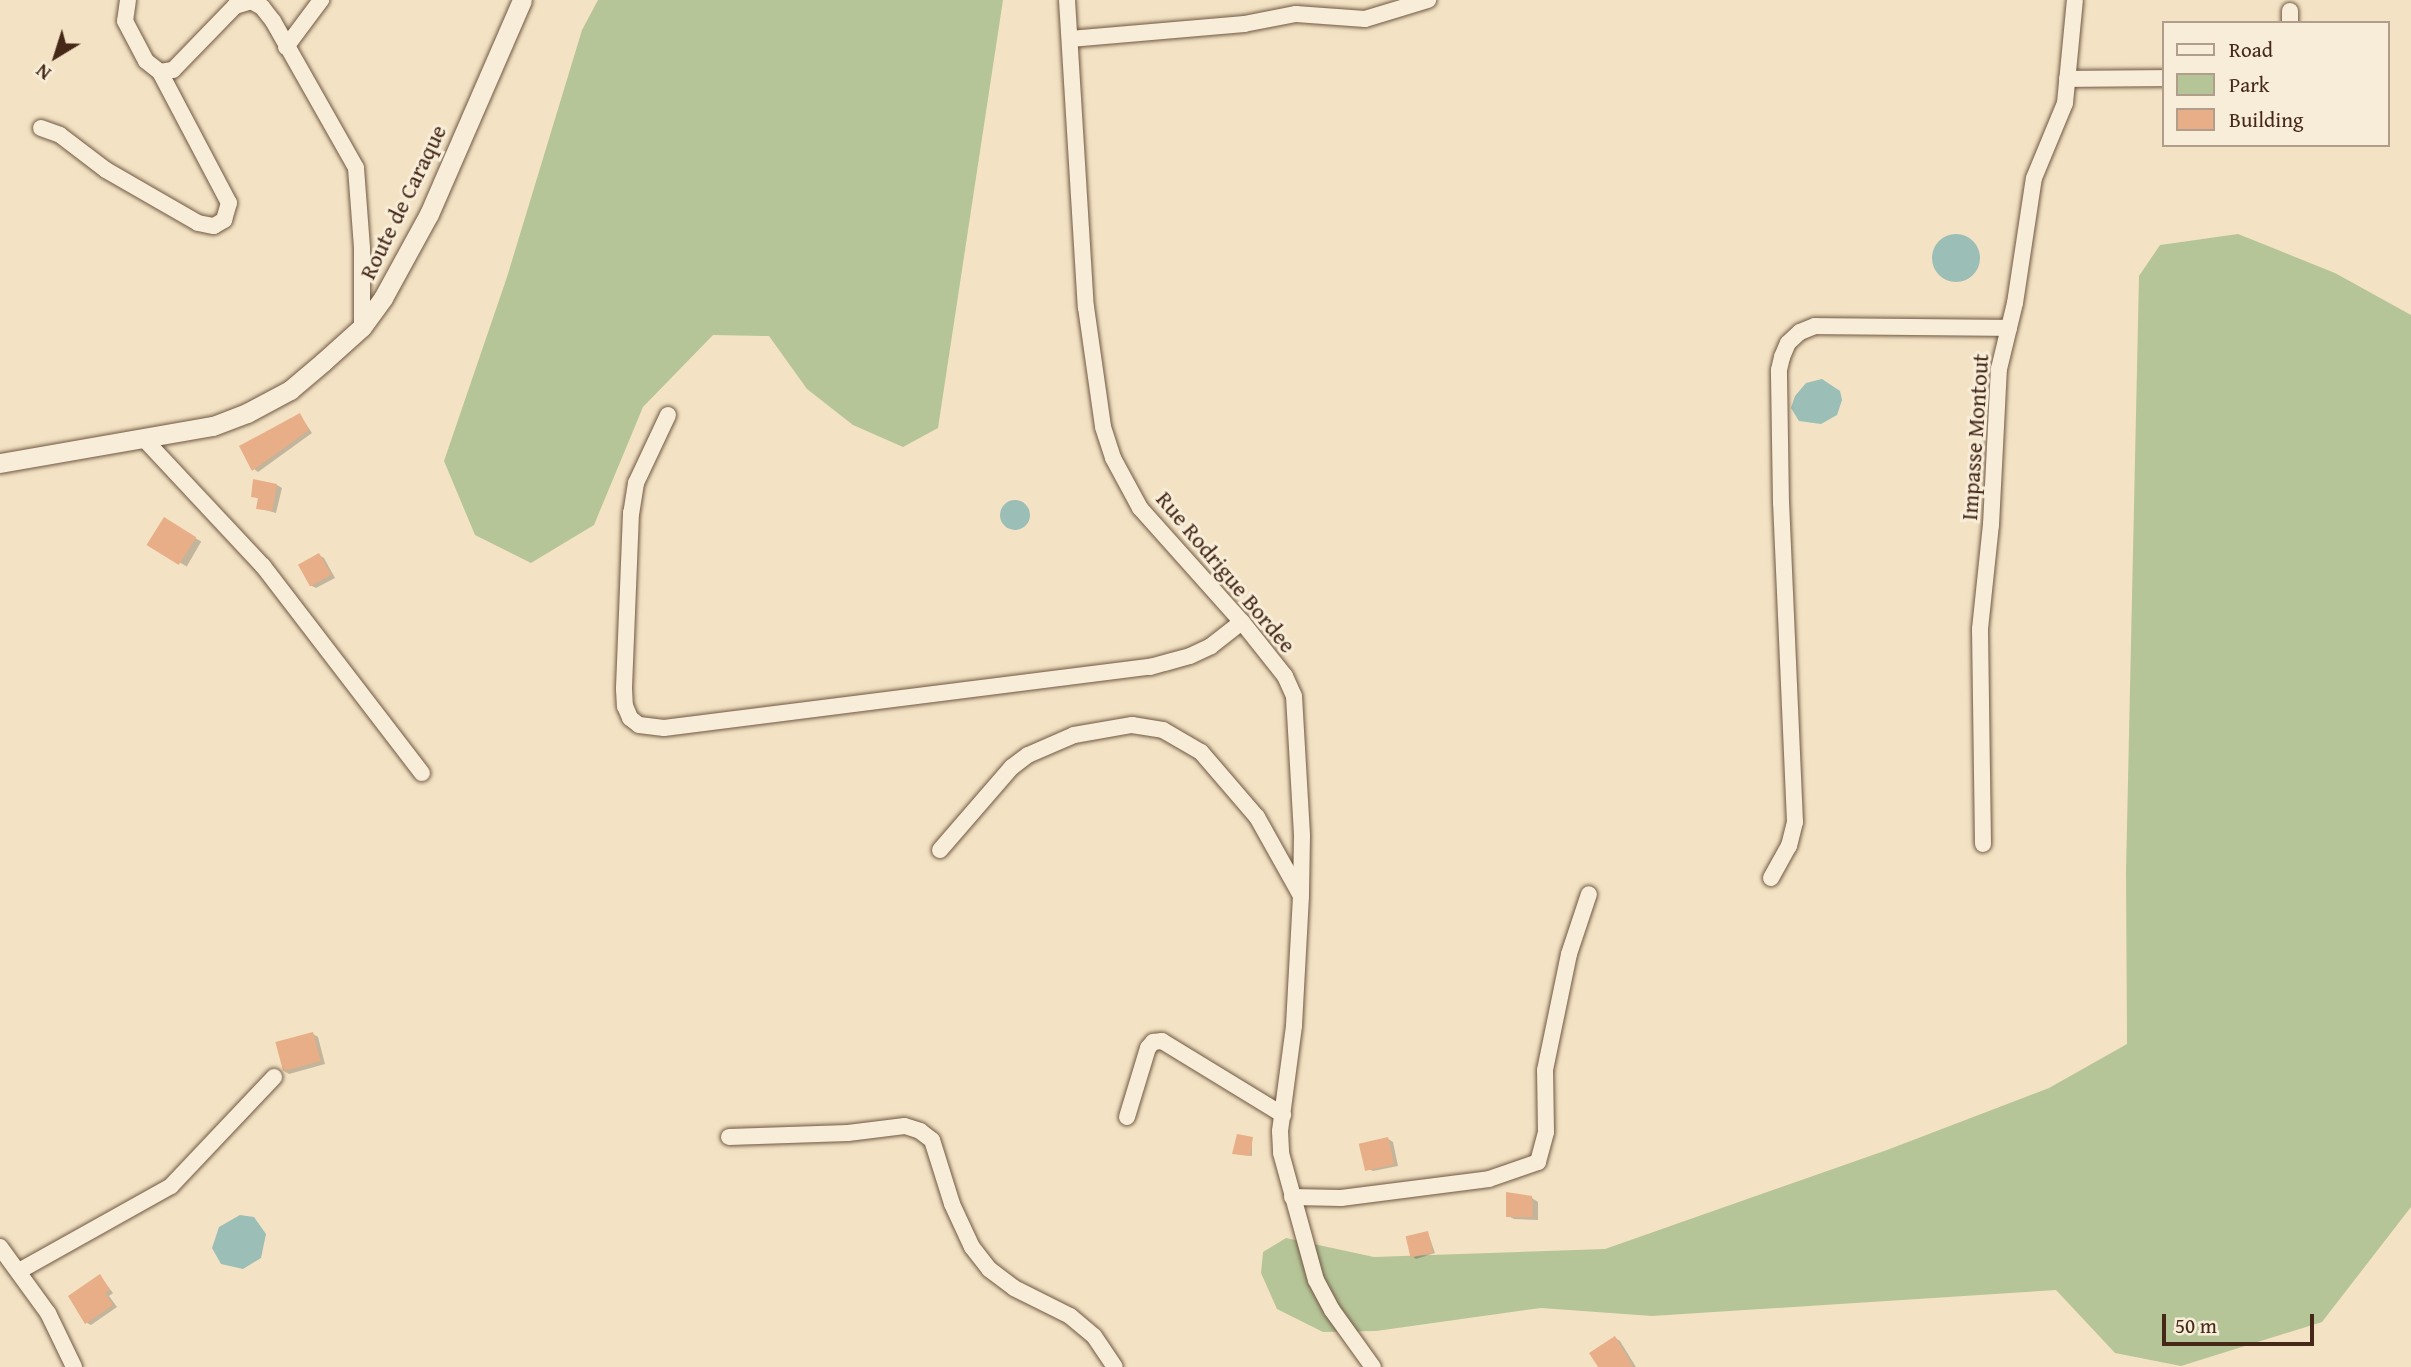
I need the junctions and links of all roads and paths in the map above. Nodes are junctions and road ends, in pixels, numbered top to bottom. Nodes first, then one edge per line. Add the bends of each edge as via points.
1 (128, 0) edge
2 (321, 0) edge
3 (522, 0) edge
4 (1067, 0) edge
5 (1428, 0) edge
6 (2075, 0) edge
7 (1070, 39) junction
8 (286, 47) junction
9 (160, 72) junction
10 (2162, 78) edge
11 (2067, 79) junction
12 (41, 128) dead end
13 (362, 327) junction
14 (2009, 328) junction
15 (668, 415) dead end
16 (145, 440) junction
17 (0, 463) edge
18 (1242, 622) junction
19 (422, 773) dead end
20 (1983, 844) dead end
21 (940, 850) dead end
22 (1771, 878) dead end
23 (1589, 894) dead end
24 (1301, 896) junction
25 (274, 1077) dead end
26 (1283, 1115) junction
27 (1127, 1117) dead end
28 (729, 1138) dead end
29 (1292, 1197) junction
30 (0, 1247) edge
31 (19, 1271) junction
32 (74, 1367) edge
33 (1115, 1367) edge
34 (1373, 1367) edge

1 - 9 street via 125,21 146,61
2 - 8 street
3 - 13 street, Route de Caraque via 429,214
4 - 7 street, Rue Rodrigue Bordee
5 - 7 street via 1364,19 1296,14 1244,24
6 - 11 street, Impasse Montout
7 - 18 street, Rue Rodrigue Bordee via 1086,307 1103,427 1113,458 1140,508
8 - 9 street via 262,7 251,1 235,6 173,70
8 - 13 street via 356,168
9 - 12 street via 229,203 224,220 214,226 198,223 106,170 60,135
10 - 11 street
11 - 14 street, Impasse Montout via 2065,103 2035,178
13 - 16 street, Route de Caraque via 290,390 247,413 213,426
14 - 20 street, Impasse Montout via 1999,369 1980,629
14 - 22 street via 1815,326 1788,342 1779,370 1795,822 1789,846
15 - 18 street via 636,483 631,513 624,688 625,706 639,725 664,728 1150,667 1191,656
16 - 17 street, Route de Caraque
16 - 19 street via 263,566
18 - 24 street, Rue Rodrigue Bordee via 1285,676 1294,696
21 - 24 street via 1028,755 1074,735 1132,724 1163,730 1201,752 1257,817
23 - 29 street via 1569,954 1545,1070 1546,1132 1538,1162 1489,1180 1341,1198
24 - 26 street, Rue Rodrigue Bordee via 1294,1026
25 - 31 street via 171,1186
26 - 27 street via 1162,1041 1148,1048
26 - 29 street, Rue Rodrigue Bordee via 1281,1153
28 - 33 street via 905,1126 920,1131 932,1140 952,1204 972,1247 989,1269 1014,1288 1070,1316 1094,1336
29 - 34 street, Rue Rodrigue Bordee via 1316,1280
30 - 31 street
31 - 32 street via 48,1313

